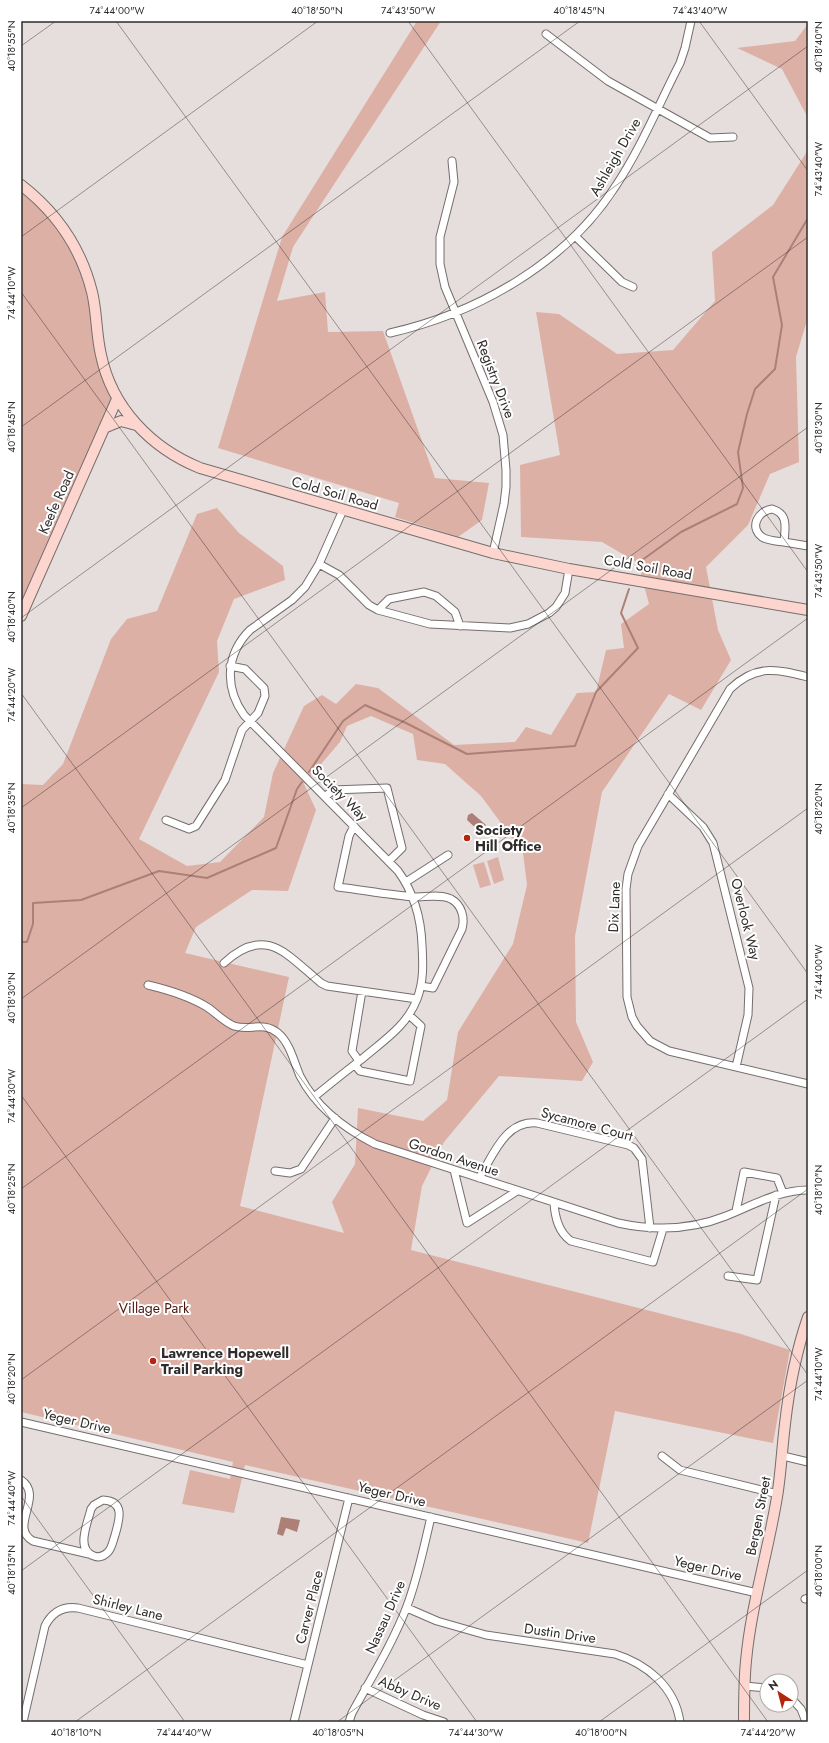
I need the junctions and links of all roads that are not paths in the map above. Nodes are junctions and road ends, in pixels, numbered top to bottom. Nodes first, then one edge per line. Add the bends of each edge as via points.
1 (691, 21) edge
2 (546, 34) dead end
3 (657, 108) junction
4 (733, 138) dead end
5 (452, 161) dead end
6 (21, 185) edge
7 (575, 236) junction
8 (633, 287) dead end
9 (455, 312) junction
10 (390, 333) dead end
11 (117, 399) junction
12 (138, 427) junction
13 (104, 428) junction
14 (343, 510) junction
15 (784, 542) junction
16 (808, 546) edge
17 (493, 553) junction
18 (319, 564) junction
19 (569, 568) junction
20 (378, 610) junction
21 (808, 610) edge
22 (21, 616) edge
23 (460, 626) junction
24 (230, 666) junction
25 (808, 677) edge
26 (250, 721) junction
27 (668, 794) junction
28 (325, 797) junction
29 (166, 820) dead end
30 (354, 826) junction
31 (448, 855) dead end
32 (389, 861) junction
33 (406, 882) junction
34 (414, 897) junction
35 (224, 964) dead end
36 (148, 985) dead end
37 (421, 986) junction
38 (362, 991) junction
39 (417, 999) junction
40 (409, 1015) junction
41 (357, 1063) junction
42 (736, 1067) junction
43 (808, 1084) edge
44 (314, 1097) junction
45 (335, 1118) junction
46 (454, 1170) junction
47 (275, 1171) dead end
48 (479, 1178) junction
49 (808, 1190) edge
50 (517, 1191) junction
51 (779, 1194) junction
52 (554, 1203) junction
53 (736, 1211) junction
54 (650, 1228) junction
55 (663, 1229) junction
56 (728, 1276) dead end
57 (808, 1317) edge
58 (21, 1422) edge
59 (662, 1456) dead end
60 (783, 1456) junction
61 (808, 1462) edge
62 (21, 1480) edge
63 (778, 1494) junction
64 (349, 1498) junction
65 (431, 1517) junction
66 (89, 1554) junction
67 (757, 1593) junction
68 (407, 1608) junction
69 (308, 1665) junction
70 (744, 1686) junction
71 (759, 1687) edge
72 (365, 1688) junction
73 (799, 1707) edge
74 (23, 1722) edge
75 (294, 1722) edge
76 (349, 1722) edge
77 (444, 1722) edge
78 (680, 1722) edge
79 (744, 1722) edge
80 (806, 1722) edge

1 - 3 street, Ashleigh Drive via 680,63
2 - 3 street via 608,81
3 - 4 street via 710,138
3 - 7 street, Ashleigh Drive via 615,187
5 - 9 street, Registry Drive via 454,182 442,223 439,250 442,275
6 - 11 street, Cold Soil Road via 54,216 80,258 92,292 105,371
7 - 8 street via 622,282
7 - 9 street, Ashleigh Drive via 516,282
9 - 10 street, Ashleigh Drive
9 - 17 street, Registry Drive via 493,402 503,435 506,487
11 - 12 street, Cold Soil Road
11 - 13 street, Keefe Road
12 - 13 street via 121,421
12 - 14 street, Cold Soil Road via 163,449 188,463
13 - 22 street, Keefe Road
14 - 17 street, Cold Soil Road
14 - 18 street, Society Way
15 - 15 street via 769,540 760,535 756,521 762,513 772,509 781,514 786,524
15 - 16 street
17 - 19 street, Cold Soil Road
18 - 20 street via 339,575 369,605
18 - 24 street, Society Way via 313,576 297,595 244,636
19 - 21 street, Cold Soil Road
19 - 23 street via 567,586 560,602 549,613 510,628
20 - 23 street via 430,624
20 - 23 street via 389,600 424,592 436,596 455,612
24 - 26 street, Society Way via 234,697 238,707
24 - 26 street via 245,669 266,692 258,713
25 - 27 street, Dix Lane via 770,670 753,673 737,683 725,696
26 - 28 street, Society Way
26 - 29 street via 242,730 225,780 196,826 189,830
27 - 42 street, Overlook Way via 703,827 713,843 748,978 750,1002
27 - 42 street, Dix Lane via 638,846 628,874 628,1006 637,1026 650,1041 669,1051
28 - 30 street, Society Way
28 - 32 street via 333,790 387,788 402,848
30 - 32 street, Society Way
30 - 34 street via 349,836 338,887
31 - 33 street
32 - 33 street, Society Way
33 - 34 street, Society Way
34 - 37 street, Society Way via 422,941
34 - 37 street via 451,899 460,907 464,919 462,929 433,988
35 - 38 street via 241,950 266,944 281,950 322,984
36 - 44 street, Gordon Avenue via 195,1000 235,1026 264,1026 278,1033 284,1039
37 - 39 street, Society Way
38 - 39 street
38 - 41 street via 352,1051
39 - 40 street, Society Way
40 - 41 street, Society Way via 393,1033
40 - 41 street via 422,1026 410,1081 360,1071
41 - 44 street, Society Way
42 - 43 street, Dix Lane
44 - 45 street, Gordon Avenue
45 - 46 street, Gordon Avenue via 346,1128 375,1144
45 - 47 street via 301,1169 290,1173
46 - 48 street, Gordon Avenue
46 - 50 street via 467,1223
48 - 50 street, Gordon Avenue
48 - 54 street, Sycamore Court via 507,1134 524,1123 537,1123 628,1145 642,1158
49 - 51 street, Gordon Avenue
50 - 52 street, Gordon Avenue
51 - 53 street, Gordon Avenue
51 - 53 street via 777,1178 744,1172
51 - 56 street via 757,1280
52 - 54 street, Gordon Avenue via 618,1223
52 - 55 street via 561,1232 571,1241 646,1261 653,1262
53 - 55 street, Gordon Avenue via 697,1225
54 - 55 street, Gordon Avenue
57 - 60 street, Bergen Street via 795,1365 785,1424
58 - 64 street, Yeger Drive
59 - 63 street via 680,1470
60 - 61 street
60 - 63 street, Bergen Street
62 - 66 street via 30,1493 23,1525 29,1539
63 - 67 street, Bergen Street
64 - 65 street, Yeger Drive
64 - 69 street, Carver Place
65 - 67 street, Yeger Drive
65 - 68 street, Nassau Drive via 416,1582
66 - 66 street via 98,1557 110,1550 120,1516 112,1502 103,1500 91,1509 84,1540 85,1549
67 - 70 street, Bergen Street
68 - 72 street, Nassau Drive
68 - 78 street, Dustin Drive via 436,1621 486,1635 615,1654 627,1658 648,1669 665,1687
69 - 74 street, Shirley Lane via 78,1608 65,1608 53,1614 46,1626
69 - 75 street, Carver Place
70 - 71 street
70 - 79 street, Bergen Street
72 - 76 street, Nassau Drive
72 - 77 street, Abby Drive
73 - 80 street

